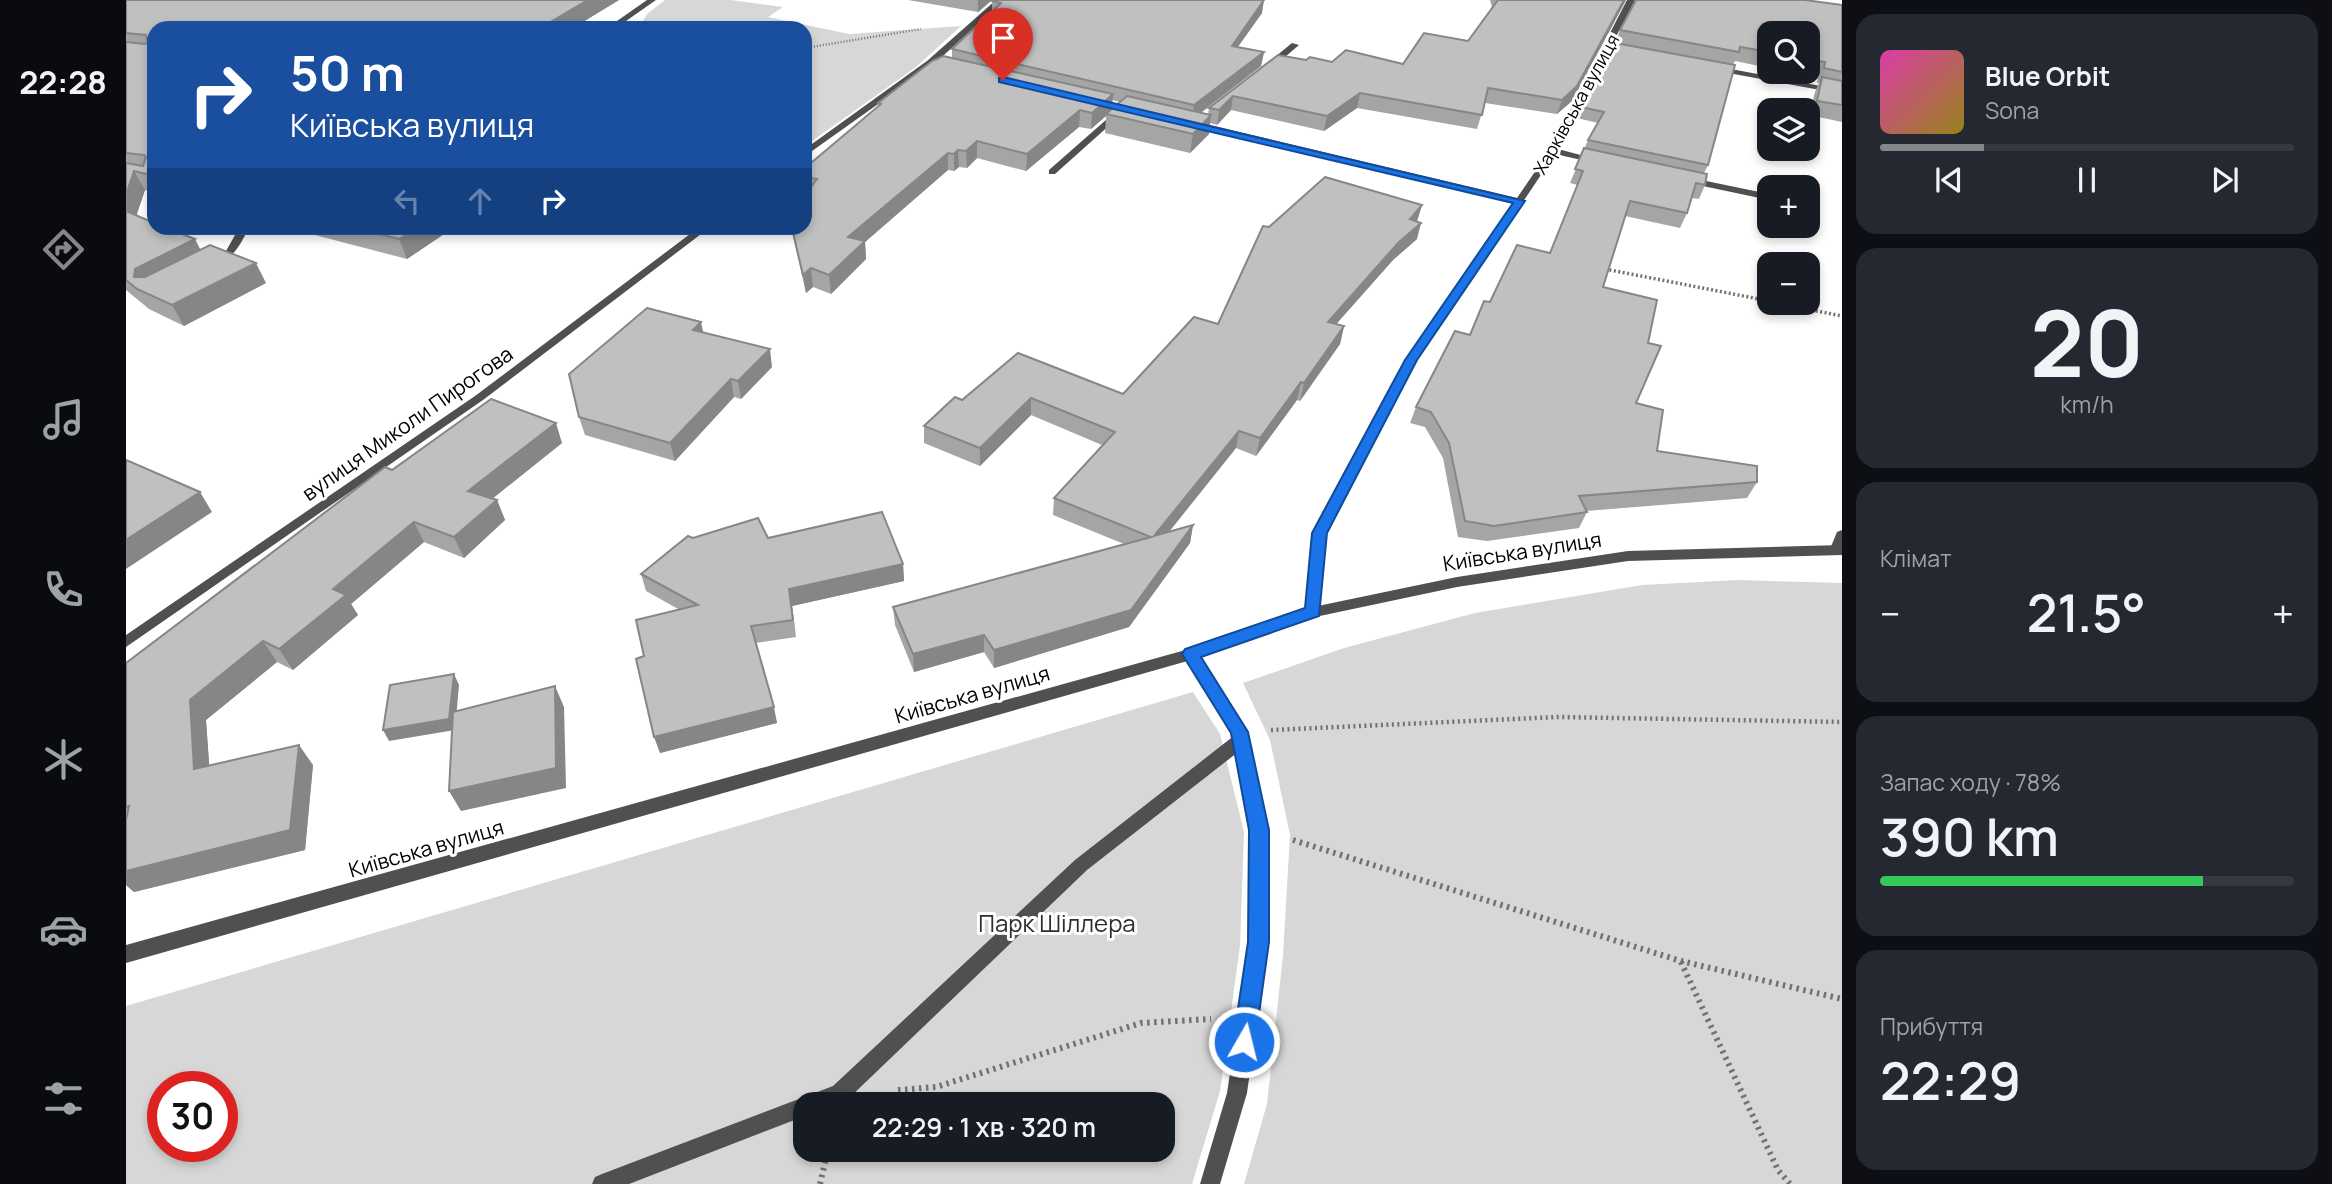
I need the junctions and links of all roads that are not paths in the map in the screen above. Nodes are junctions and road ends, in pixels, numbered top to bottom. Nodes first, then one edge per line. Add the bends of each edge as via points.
1 (652, 0) edge
2 (1000, 0) edge
3 (1631, 0) edge
4 (621, 21) edge
5 (1295, 46) dead end
6 (1607, 48) junction
7 (1620, 51) edge
8 (929, 63) junction
9 (1699, 65) edge
10 (943, 66) edge
11 (1255, 77) edge
12 (1842, 92) edge
13 (1111, 106) edge
14 (1205, 117) edge
15 (1184, 122) edge
16 (1195, 125) junction
17 (812, 148) edge
18 (1552, 151) junction
19 (1615, 165) edge
20 (1052, 172) dead end
21 (1678, 178) edge
22 (1757, 194) edge
23 (1519, 201) junction
24 (240, 235) edge
25 (695, 235) edge
26 (208, 265) edge
27 (1840, 545) edge
28 (1313, 612) junction
29 (126, 642) edge
30 (1191, 654) junction
31 (1240, 736) junction
32 (126, 954) edge
33 (842, 1092) edge
34 (793, 1111) edge
35 (603, 1184) edge
36 (1210, 1184) edge

1 - 4 street
2 - 8 street
3 - 6 street, Харківська вулиця
5 - 11 street
6 - 7 street
6 - 18 street, Харківська вулиця
8 - 10 street
8 - 17 street
9 - 12 street
13 - 20 street via 1124,108
14 - 16 street
15 - 16 street
16 - 23 street
18 - 19 street
18 - 23 street, Харківська вулиця
21 - 22 street
23 - 28 street, Харківська вулиця via 1411,360 1320,533
24 - 26 street via 230,253
25 - 29 street, вулиця Миколи Пирогова via 479,398
27 - 28 street, Київська вулиця via 1628,555
28 - 30 street, Київська вулиця
30 - 31 street
30 - 32 street, Київська вулиця
31 - 33 street via 1081,866
31 - 36 street via 1259,830 1259,942 1237,1093
34 - 35 street

